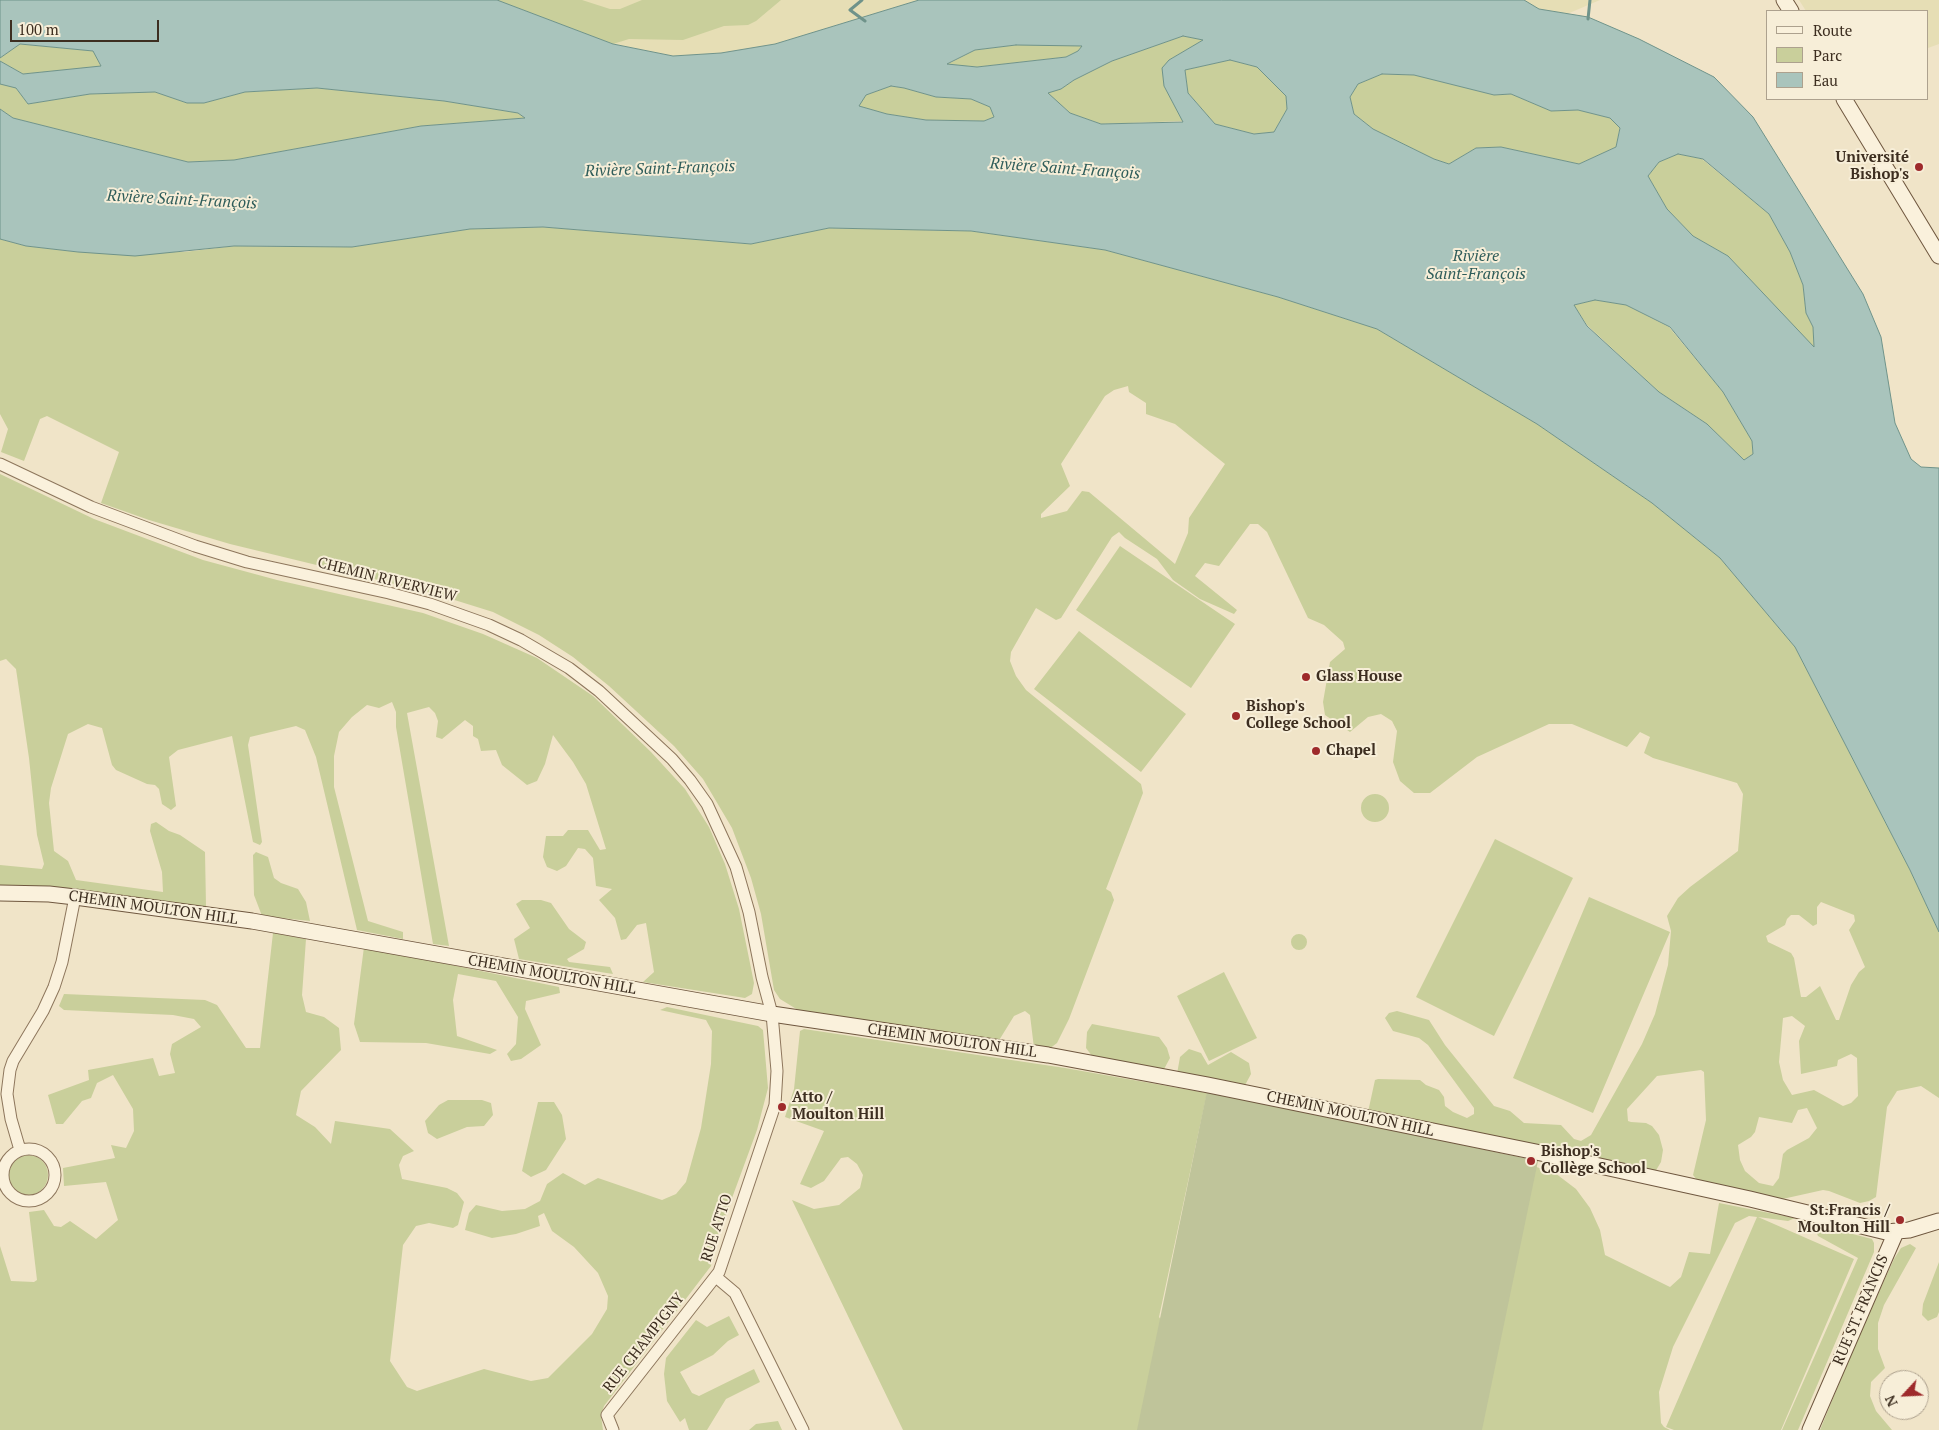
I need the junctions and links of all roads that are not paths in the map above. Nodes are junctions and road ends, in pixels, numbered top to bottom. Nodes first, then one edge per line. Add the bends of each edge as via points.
1 (1845, 100) edge
2 (1939, 256) edge
3 (0, 464) edge
4 (0, 893) edge
5 (75, 897) junction
6 (772, 1014) junction
7 (20, 1150) junction
8 (1939, 1221) edge
9 (1896, 1232) junction
10 (716, 1277) junction
11 (613, 1430) edge
12 (803, 1430) edge
13 (1810, 1430) edge

1 - 2 street
3 - 6 street, CHEMIN RIVERVIEW via 91,507 196,546 247,562 389,593 456,613 521,640 570,668 672,759 706,804 736,867
4 - 5 street, CHEMIN MOULTON HILL
5 - 6 street, CHEMIN MOULTON HILL via 252,921
5 - 7 street via 54,987 10,1070 8,1101
6 - 9 street, CHEMIN MOULTON HILL via 1048,1055 1208,1086 1677,1182 1876,1230
6 - 10 street, RUE ATTO via 777,1071 775,1104
7 - 7 street via 40,1151 54,1166 53,1186 38,1199 19,1199 5,1184 6,1164
8 - 9 street
9 - 13 street, RUE ST. FRANCIS
10 - 11 street, RUE CHAMPIGNY via 606,1415
10 - 12 street, RUE ATTO via 735,1293

